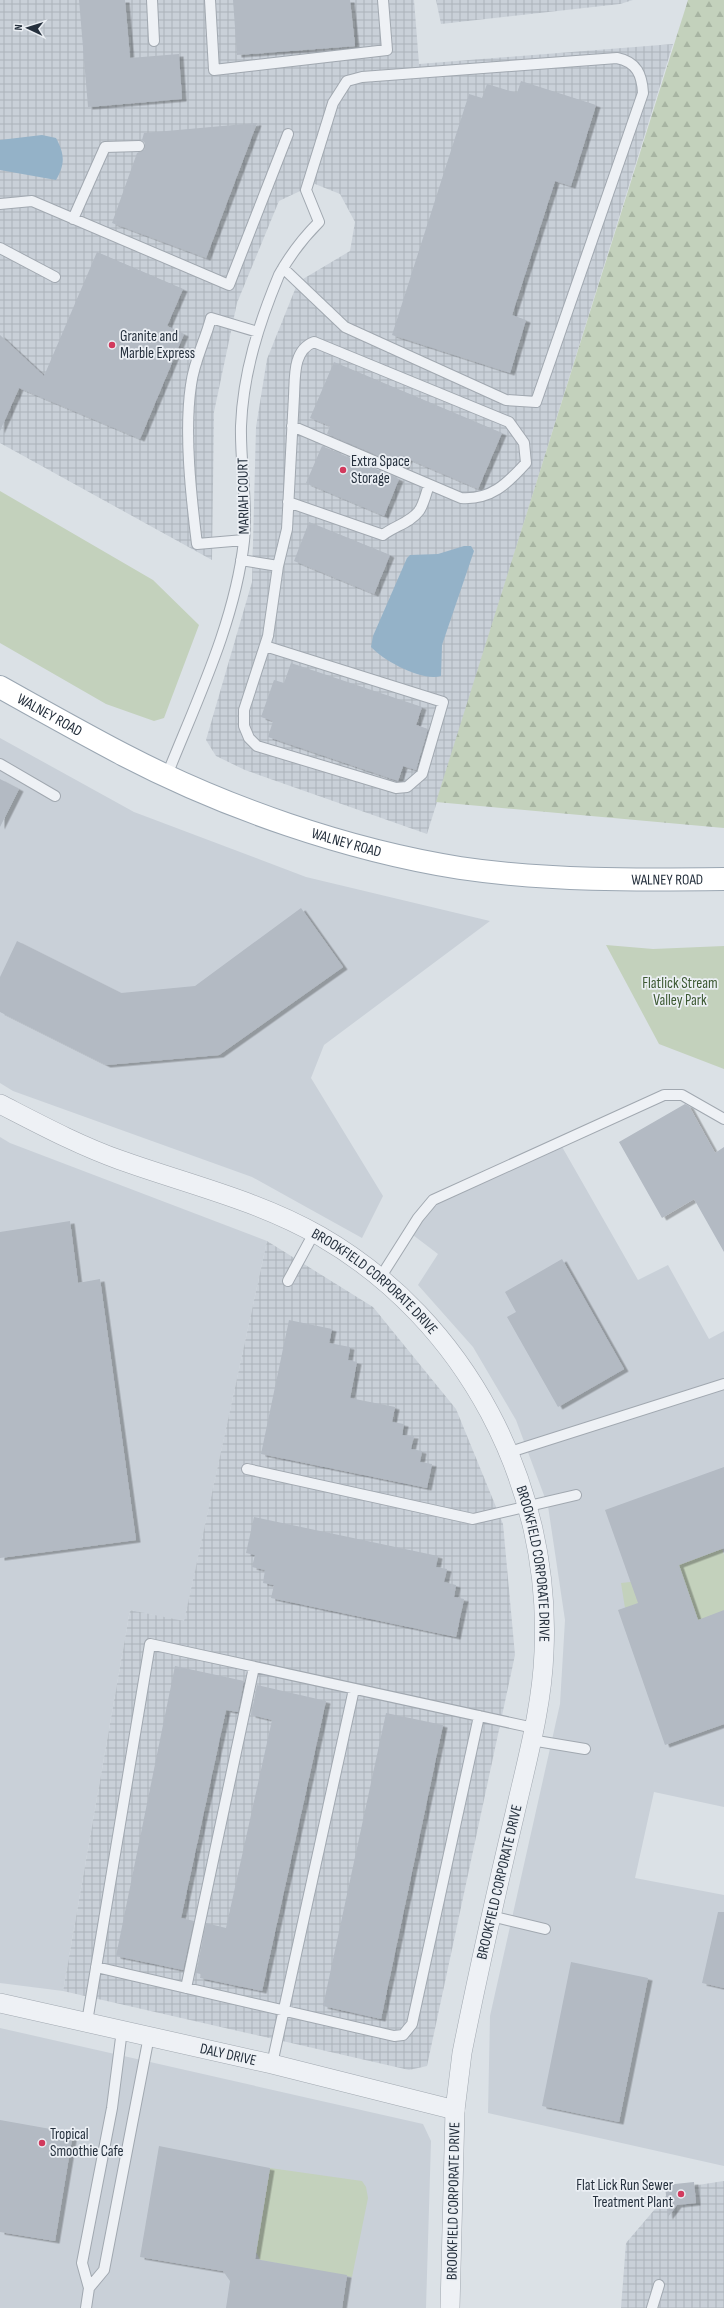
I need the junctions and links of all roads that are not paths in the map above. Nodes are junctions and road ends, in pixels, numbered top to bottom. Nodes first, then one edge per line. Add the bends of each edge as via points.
1 (152, 0) edge
2 (210, 0) edge
3 (383, 0) edge
4 (154, 41) dead end
5 (288, 134) dead end
6 (139, 146) dead end
7 (0, 204) edge
8 (73, 219) junction
9 (0, 248) edge
10 (283, 268) junction
11 (55, 277) dead end
12 (258, 332) junction
13 (292, 426) junction
14 (429, 484) junction
15 (288, 502) junction
16 (244, 540) junction
17 (241, 560) junction
18 (278, 566) junction
19 (265, 646) junction
20 (0, 687) edge
21 (0, 764) edge
22 (167, 775) junction
23 (55, 796) dead end
24 (724, 879) edge
25 (0, 1104) edge
26 (724, 1119) edge
27 (314, 1233) junction
28 (380, 1278) junction
29 (288, 1281) dead end
30 (724, 1384) edge
31 (510, 1452) junction
32 (247, 1469) dead end
33 (576, 1495) dead end
34 (528, 1507) junction
35 (254, 1667) junction
36 (354, 1689) junction
37 (479, 1716) junction
38 (533, 1734) junction
39 (585, 1749) dead end
40 (491, 1916) junction
41 (545, 1928) dead end
42 (96, 1967) junction
43 (186, 1988) junction
44 (0, 2003) edge
45 (284, 2010) junction
46 (87, 2022) junction
47 (122, 2030) junction
48 (149, 2036) junction
49 (272, 2064) junction
50 (455, 2110) junction
51 (659, 2285) dead end
52 (89, 2288) junction
53 (86, 2308) edge
54 (450, 2308) edge
55 (652, 2308) edge

1 - 4 lane
2 - 3 lane via 214,70 387,50
5 - 8 lane via 229,285
6 - 8 lane via 105,146
7 - 8 lane via 32,201
9 - 11 lane
10 - 10 lane, MARIAH COURT via 293,251 319,222 306,190 333,103 347,81 362,77 617,58 627,60 642,78 643,93 536,402 506,400 345,327
10 - 12 lane, MARIAH COURT
12 - 16 lane, MARIAH COURT via 245,389 241,426
12 - 16 lane via 211,318 194,367 189,407 192,504 197,544
13 - 14 lane
13 - 14 lane via 298,354 305,345 314,342 509,422 524,443 526,463 515,476 492,493 476,499 461,498
13 - 15 lane
14 - 15 lane via 420,510 383,535
15 - 18 lane via 286,529
16 - 17 lane, MARIAH COURT
17 - 18 lane
17 - 22 lane, MARIAH COURT via 225,626
18 - 19 lane
19 - 19 lane via 244,710 244,726 249,738 257,746 396,788 407,787 422,774 443,702
20 - 22 main road, WALNEY ROAD
21 - 23 lane
22 - 24 main road, WALNEY ROAD via 276,821 360,846 460,868 569,877
25 - 27 street, BROOKFIELD CORPORATE DRIVE via 53,1132 117,1159 248,1202
26 - 28 lane via 682,1095 664,1095 439,1197 424,1208
27 - 28 street, BROOKFIELD CORPORATE DRIVE via 361,1262
27 - 29 lane
28 - 31 street, BROOKFIELD CORPORATE DRIVE via 420,1315 458,1361 490,1410
30 - 31 lane
31 - 34 street, BROOKFIELD CORPORATE DRIVE
32 - 34 lane via 473,1519
33 - 34 lane
34 - 38 street, BROOKFIELD CORPORATE DRIVE via 540,1560 545,1623 541,1686
35 - 36 lane
35 - 42 lane via 150,1644
35 - 43 lane
36 - 37 lane
36 - 45 lane
37 - 38 lane
37 - 45 lane via 412,2024 403,2035 394,2036
38 - 39 lane
38 - 40 street, BROOKFIELD CORPORATE DRIVE
40 - 41 lane
40 - 50 street, BROOKFIELD CORPORATE DRIVE via 462,2053
42 - 43 lane
42 - 46 lane
43 - 45 lane
44 - 46 street, DALY DRIVE
45 - 49 lane
46 - 47 street, DALY DRIVE
47 - 48 street, DALY DRIVE
47 - 52 lane via 112,2108 82,2263
48 - 49 street, DALY DRIVE
48 - 52 lane via 104,2270
49 - 50 street, DALY DRIVE
50 - 54 street, BROOKFIELD CORPORATE DRIVE
51 - 55 lane
52 - 53 lane

